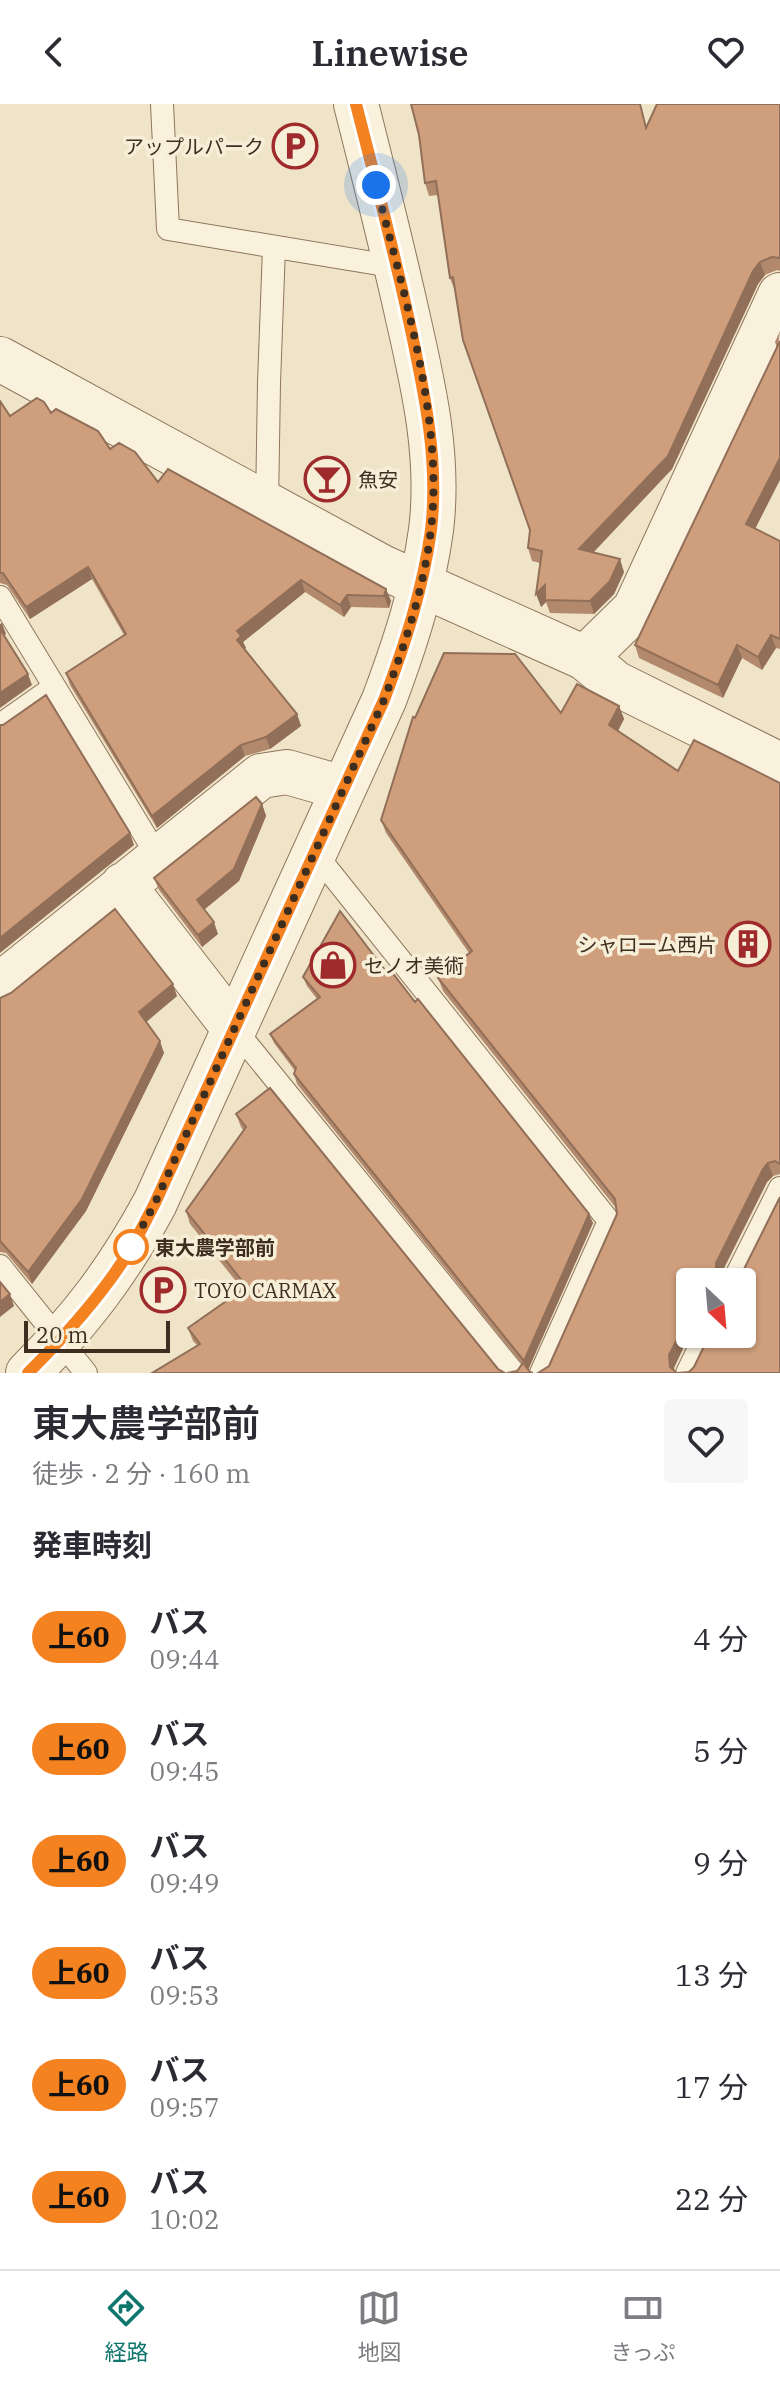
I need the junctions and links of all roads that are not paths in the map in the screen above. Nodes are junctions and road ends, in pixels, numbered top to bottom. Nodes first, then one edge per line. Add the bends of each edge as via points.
1 (162, 104) edge
2 (356, 104) edge
3 (274, 247) junction
4 (397, 267) junction
5 (780, 295) edge
6 (0, 359) edge
7 (267, 505) junction
8 (421, 586) junction
9 (0, 597) edge
10 (585, 658) junction
11 (54, 687) junction
12 (0, 725) edge
13 (780, 765) edge
14 (343, 788) junction
15 (314, 852) junction
16 (158, 857) junction
17 (123, 885) junction
18 (0, 985) edge
19 (233, 1027) junction
20 (780, 1188) edge
21 (0, 1266) edge
22 (740, 1268) edge
23 (699, 1348) edge
24 (73, 1357) edge
25 (28, 1373) edge
26 (514, 1373) edge
27 (541, 1373) edge
28 (687, 1373) edge

1 - 3 lane via 168,229
2 - 4 street
3 - 4 lane
3 - 7 lane
4 - 8 street via 426,396 433,463 431,527
5 - 10 street via 635,609
6 - 7 street
7 - 8 street
8 - 10 street
8 - 14 street via 384,700
9 - 11 lane
10 - 13 street via 615,683
11 - 12 lane
11 - 16 lane
14 - 15 street
14 - 16 street via 287,772 261,776
15 - 19 street
15 - 27 lane via 609,1221
16 - 17 street
17 - 18 street
17 - 19 street
19 - 24 street via 155,1203
19 - 26 lane
20 - 22 lane
21 - 24 lane
23 - 28 lane
24 - 25 street

